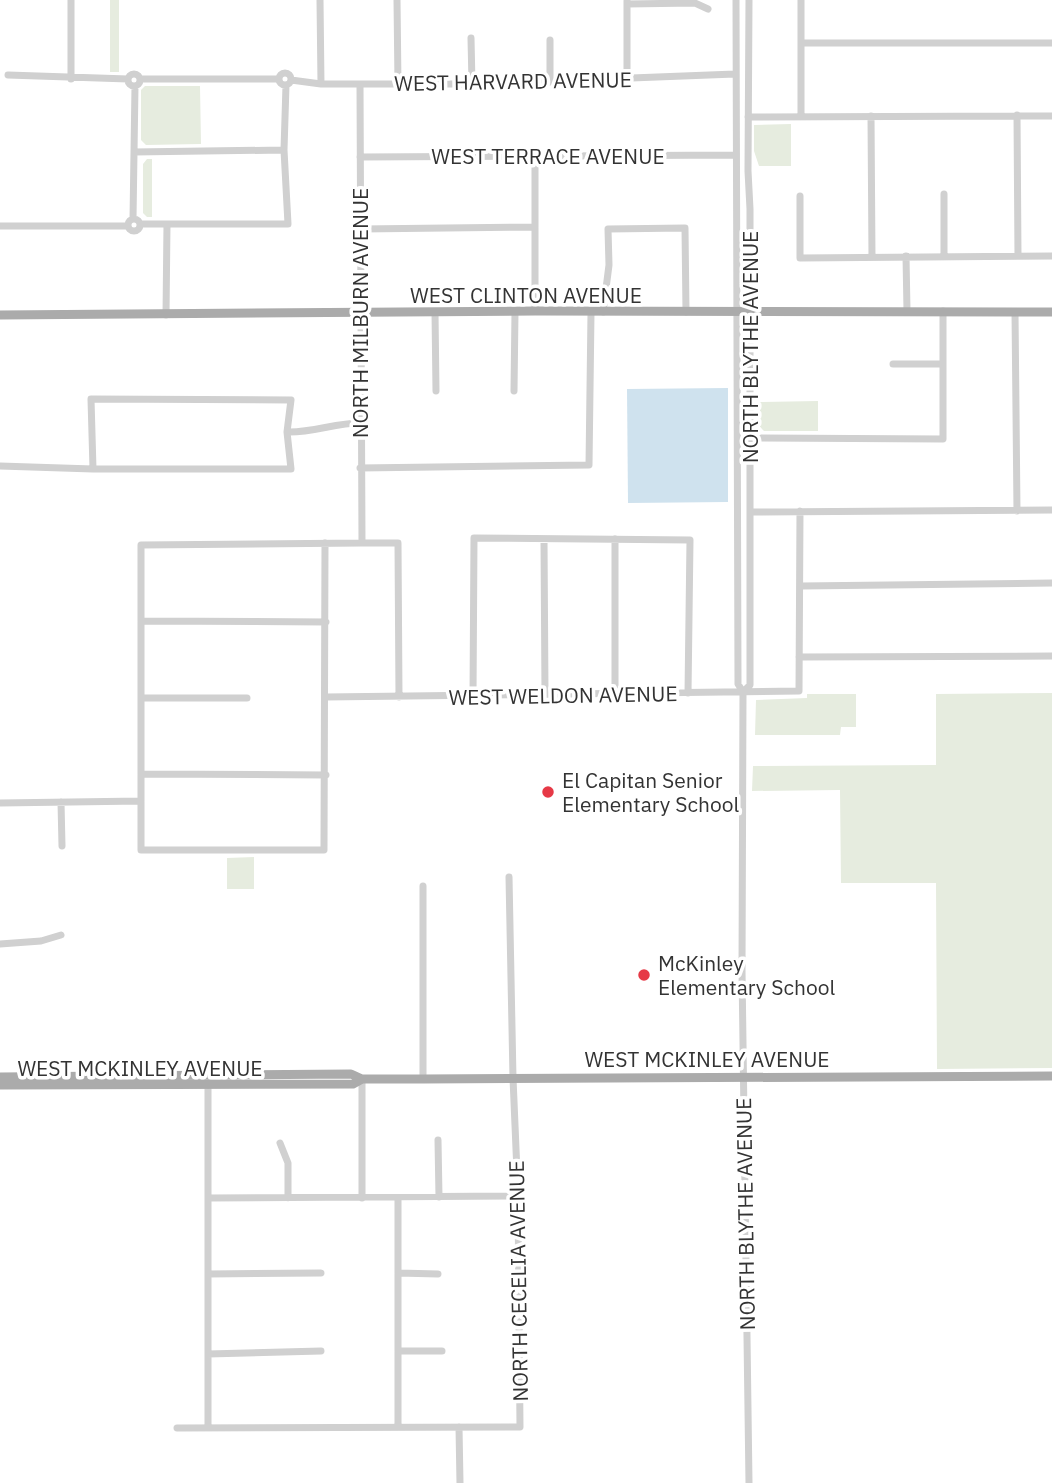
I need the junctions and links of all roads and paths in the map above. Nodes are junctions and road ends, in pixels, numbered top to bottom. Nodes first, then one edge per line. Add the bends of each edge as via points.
1 (71, 0) edge
2 (320, 0) edge
3 (397, 0) edge
4 (736, 0) edge
5 (750, 0) edge
6 (801, 0) edge
7 (627, 2) edge
8 (708, 9) dead end
9 (471, 38) dead end
10 (550, 40) dead end
11 (803, 43) junction
12 (1052, 43) edge
13 (735, 74) junction
14 (8, 75) dead end
15 (71, 79) junction
16 (627, 80) junction
17 (137, 82) junction
18 (550, 82) junction
19 (289, 83) junction
20 (321, 84) junction
21 (360, 84) junction
22 (398, 84) junction
23 (472, 84) junction
24 (871, 116) junction
25 (1017, 116) junction
26 (1052, 116) edge
27 (748, 117) junction
28 (801, 117) junction
29 (284, 150) junction
30 (134, 152) junction
31 (736, 155) junction
32 (535, 156) junction
33 (360, 157) junction
34 (944, 194) dead end
35 (800, 196) dead end
36 (137, 221) junction
37 (166, 224) junction
38 (0, 226) edge
39 (535, 227) junction
40 (361, 229) junction
41 (906, 256) junction
42 (944, 256) junction
43 (1018, 256) junction
44 (1052, 256) edge
45 (872, 257) junction
46 (535, 311) junction
47 (737, 311) junction
48 (750, 311) junction
49 (907, 311) junction
50 (943, 311) junction
51 (360, 312) junction
52 (435, 312) junction
53 (515, 312) junction
54 (603, 312) junction
55 (686, 312) junction
56 (1015, 312) junction
57 (1052, 312) edge
58 (590, 313) junction
59 (166, 314) junction
60 (0, 315) edge
61 (893, 364) dead end
62 (943, 364) junction
63 (436, 391) dead end
64 (514, 391) dead end
65 (360, 423) junction
66 (287, 432) junction
67 (750, 438) junction
68 (0, 466) edge
69 (360, 468) junction
70 (93, 469) junction
71 (1052, 510) edge
72 (800, 511) junction
73 (1017, 511) junction
74 (750, 512) junction
75 (544, 539) junction
76 (615, 539) junction
77 (325, 543) junction
78 (362, 543) junction
79 (1052, 583) edge
80 (801, 586) junction
81 (141, 621) junction
82 (326, 622) junction
83 (1052, 656) edge
84 (799, 657) junction
85 (743, 692) junction
86 (615, 693) junction
87 (688, 693) junction
88 (545, 695) junction
89 (473, 696) junction
90 (326, 697) junction
91 (399, 697) junction
92 (141, 698) junction
93 (247, 698) dead end
94 (141, 774) junction
95 (326, 775) junction
96 (141, 801) junction
97 (61, 802) junction
98 (0, 803) edge
99 (62, 846) dead end
100 (509, 877) dead end
101 (423, 886) dead end
102 (61, 935) dead end
103 (0, 944) edge
104 (744, 1076) junction
105 (1052, 1076) edge
106 (0, 1077) edge
107 (513, 1078) junction
108 (362, 1079) junction
109 (423, 1079) junction
110 (0, 1085) edge
111 (208, 1085) junction
112 (438, 1140) dead end
113 (280, 1143) dead end
114 (518, 1196) junction
115 (439, 1197) junction
116 (208, 1198) junction
117 (288, 1198) junction
118 (362, 1198) junction
119 (398, 1198) junction
120 (321, 1273) dead end
121 (398, 1273) junction
122 (208, 1274) junction
123 (438, 1274) dead end
124 (442, 1350) dead end
125 (321, 1351) dead end
126 (398, 1351) junction
127 (208, 1354) junction
128 (208, 1427) junction
129 (398, 1427) junction
130 (459, 1427) junction
131 (177, 1428) dead end
132 (460, 1483) edge
133 (749, 1483) edge

1 - 15 street
2 - 20 street
3 - 22 street
4 - 13 street, NORTH BLYTHE AVENUE
5 - 27 street, NORTH BLYTHE AVENUE
6 - 11 street
7 - 8 street via 695,4
7 - 16 street
9 - 23 street
10 - 18 street
11 - 12 street
11 - 28 street
13 - 16 street, WEST HARVARD AVENUE
13 - 31 street, NORTH BLYTHE AVENUE
14 - 15 street
15 - 17 street
16 - 18 street, WEST HARVARD AVENUE
17 - 19 street via 279,79 281,84
17 - 30 street
18 - 23 street, WEST HARVARD AVENUE
19 - 20 street, WEST HARVARD AVENUE
19 - 29 street
20 - 21 street, WEST HARVARD AVENUE
21 - 22 street, WEST HARVARD AVENUE
21 - 33 street, NORTH MILBURN AVENUE
22 - 23 street, WEST HARVARD AVENUE
24 - 25 street
24 - 28 street
24 - 45 street
25 - 26 street
25 - 43 street
27 - 28 street
27 - 48 street, NORTH BLYTHE AVENUE
29 - 30 street
29 - 37 street via 288,223
30 - 36 street
31 - 32 street, WEST TERRACE AVENUE
31 - 47 street, NORTH BLYTHE AVENUE
32 - 33 street, WEST TERRACE AVENUE
32 - 39 street
33 - 40 street, NORTH MILBURN AVENUE
34 - 42 street
35 - 45 street via 800,258
36 - 37 street
36 - 38 street via 128,226
37 - 59 street
39 - 40 street
39 - 46 street
40 - 51 street, NORTH MILBURN AVENUE
41 - 42 street
41 - 45 street
41 - 49 street
42 - 43 street
43 - 44 street
46 - 53 main road, WEST CLINTON AVENUE
46 - 58 main road, WEST CLINTON AVENUE
47 - 48 main road, WEST CLINTON AVENUE
47 - 55 main road, WEST CLINTON AVENUE
47 - 85 street, NORTH BLYTHE AVENUE via 738,684
48 - 49 main road, WEST CLINTON AVENUE
48 - 67 street, NORTH BLYTHE AVENUE
49 - 50 main road, WEST CLINTON AVENUE
50 - 56 main road, WEST CLINTON AVENUE
50 - 62 street
51 - 52 main road, WEST CLINTON AVENUE
51 - 59 main road, WEST CLINTON AVENUE
51 - 65 street, NORTH MILBURN AVENUE
52 - 53 main road, WEST CLINTON AVENUE
52 - 63 street
53 - 64 street
54 - 55 main road, WEST CLINTON AVENUE
54 - 55 street via 608,229 685,228
54 - 58 main road, WEST CLINTON AVENUE
56 - 57 main road, WEST CLINTON AVENUE
56 - 73 street
58 - 69 street via 589,465
59 - 60 main road, WEST CLINTON AVENUE
61 - 62 street
62 - 67 street via 943,439
65 - 66 street
65 - 69 street, NORTH MILBURN AVENUE
66 - 70 street via 291,469
66 - 70 street via 291,400 91,399
67 - 74 street, NORTH BLYTHE AVENUE
68 - 70 street
69 - 78 street, NORTH MILBURN AVENUE
71 - 73 street
72 - 73 street
72 - 74 street
72 - 80 street
74 - 85 street, NORTH BLYTHE AVENUE via 750,685
75 - 76 street
75 - 88 street
75 - 89 street via 474,538
76 - 86 street
76 - 87 street via 690,540
77 - 78 street
77 - 81 street via 141,545
77 - 82 street
78 - 91 street via 398,543
79 - 80 street
80 - 84 street
81 - 82 street
81 - 92 street
82 - 90 street
83 - 84 street
84 - 85 street, WEST WELDON AVENUE via 799,691
85 - 87 street, WEST WELDON AVENUE
85 - 104 street, NORTH BLYTHE AVENUE
86 - 87 street, WEST WELDON AVENUE
86 - 88 street, WEST WELDON AVENUE
88 - 89 street, WEST WELDON AVENUE
89 - 91 street, WEST WELDON AVENUE
90 - 91 street, WEST WELDON AVENUE
90 - 95 street
92 - 93 street
92 - 94 street
94 - 95 street
94 - 96 street
95 - 96 street via 324,850 141,849
96 - 97 street
97 - 98 street
97 - 99 street
100 - 107 street, NORTH CECELIA AVENUE
101 - 109 street
102 - 103 street
104 - 105 main road, WEST MCKINLEY AVENUE
104 - 107 main road, WEST MCKINLEY AVENUE
104 - 133 street, NORTH BLYTHE AVENUE
106 - 108 main road, WEST MCKINLEY AVENUE via 351,1074
107 - 109 main road, WEST MCKINLEY AVENUE
107 - 114 street, NORTH CECELIA AVENUE
108 - 109 main road, WEST MCKINLEY AVENUE
108 - 111 main road, WEST MCKINLEY AVENUE via 354,1084
108 - 118 street
110 - 111 main road, WEST MCKINLEY AVENUE
111 - 116 street
112 - 115 street
113 - 117 street via 288,1163
114 - 115 street
114 - 130 street, NORTH CECELIA AVENUE via 520,1427
115 - 119 street
116 - 117 street
116 - 122 street
117 - 118 street
118 - 119 street
119 - 121 street
120 - 122 street
121 - 123 street
121 - 126 street
122 - 127 street
124 - 126 street
125 - 127 street
126 - 129 street
127 - 128 street
128 - 129 street, NORTH CECELIA AVENUE
128 - 131 street, NORTH CECELIA AVENUE
129 - 130 street, NORTH CECELIA AVENUE
130 - 132 street

